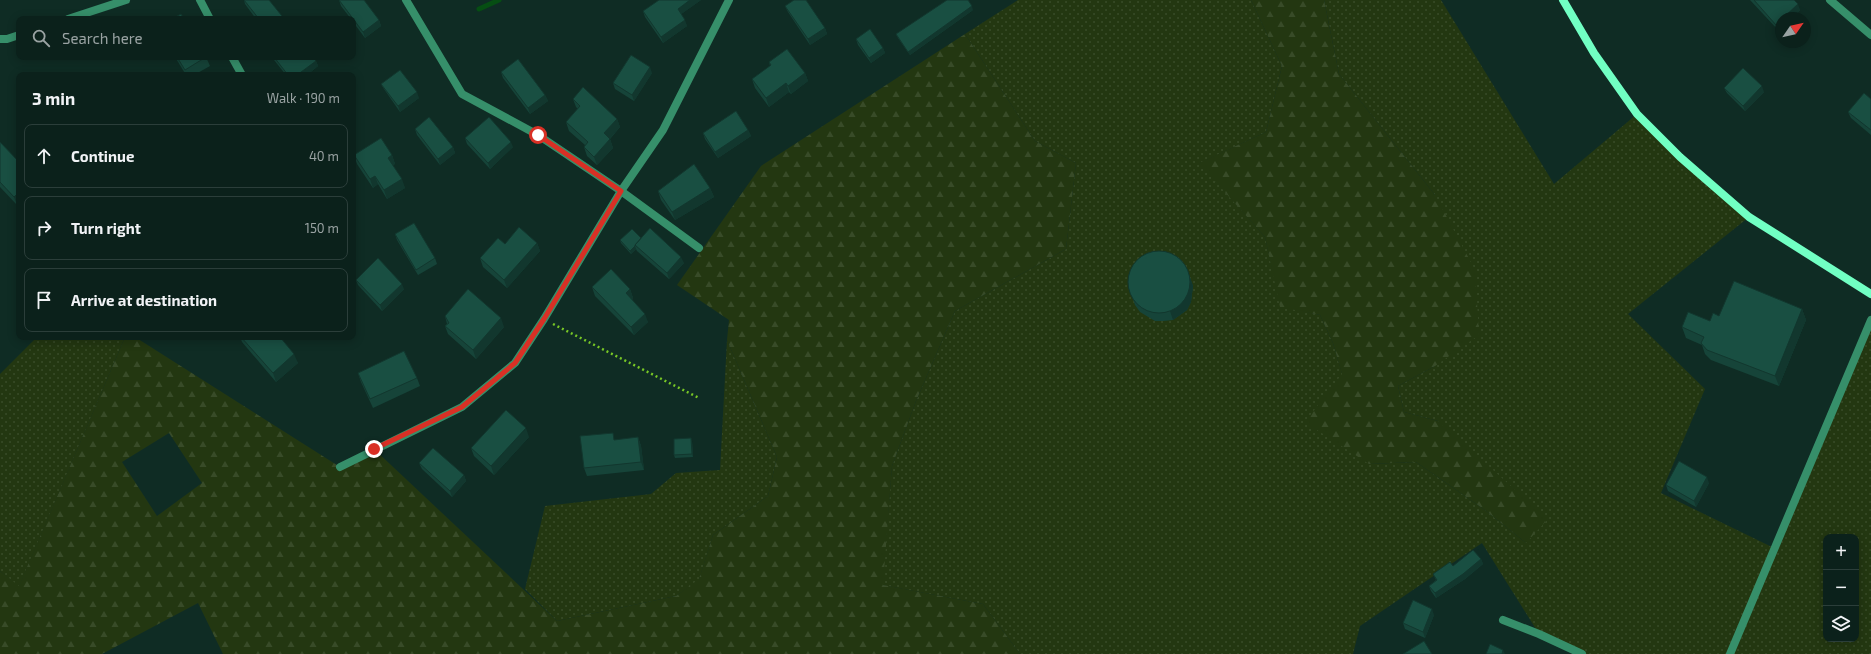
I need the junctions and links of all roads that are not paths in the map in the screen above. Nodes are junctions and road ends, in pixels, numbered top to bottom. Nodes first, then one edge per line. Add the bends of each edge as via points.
1 (126, 0) edge
2 (200, 0) edge
3 (406, 0) edge
4 (729, 0) edge
5 (1563, 0) edge
6 (1830, 0) edge
7 (77, 16) edge
8 (208, 16) edge
9 (1871, 35) edge
10 (16, 36) edge
11 (0, 39) edge
12 (234, 60) edge
13 (240, 72) edge
14 (621, 191) junction
15 (699, 248) dead end
16 (1871, 294) edge
17 (1871, 320) edge
18 (340, 467) dead end
19 (1503, 620) dead end
20 (1582, 654) edge
21 (1730, 654) edge

1 - 7 street
2 - 8 street
3 - 14 street via 462,94 538,135
4 - 14 street via 663,130
5 - 16 street via 1594,53 1637,114 1680,157 1749,217
6 - 9 street
10 - 11 street
12 - 13 street
14 - 15 street
14 - 18 street via 515,363 462,407
17 - 21 street
19 - 20 street

